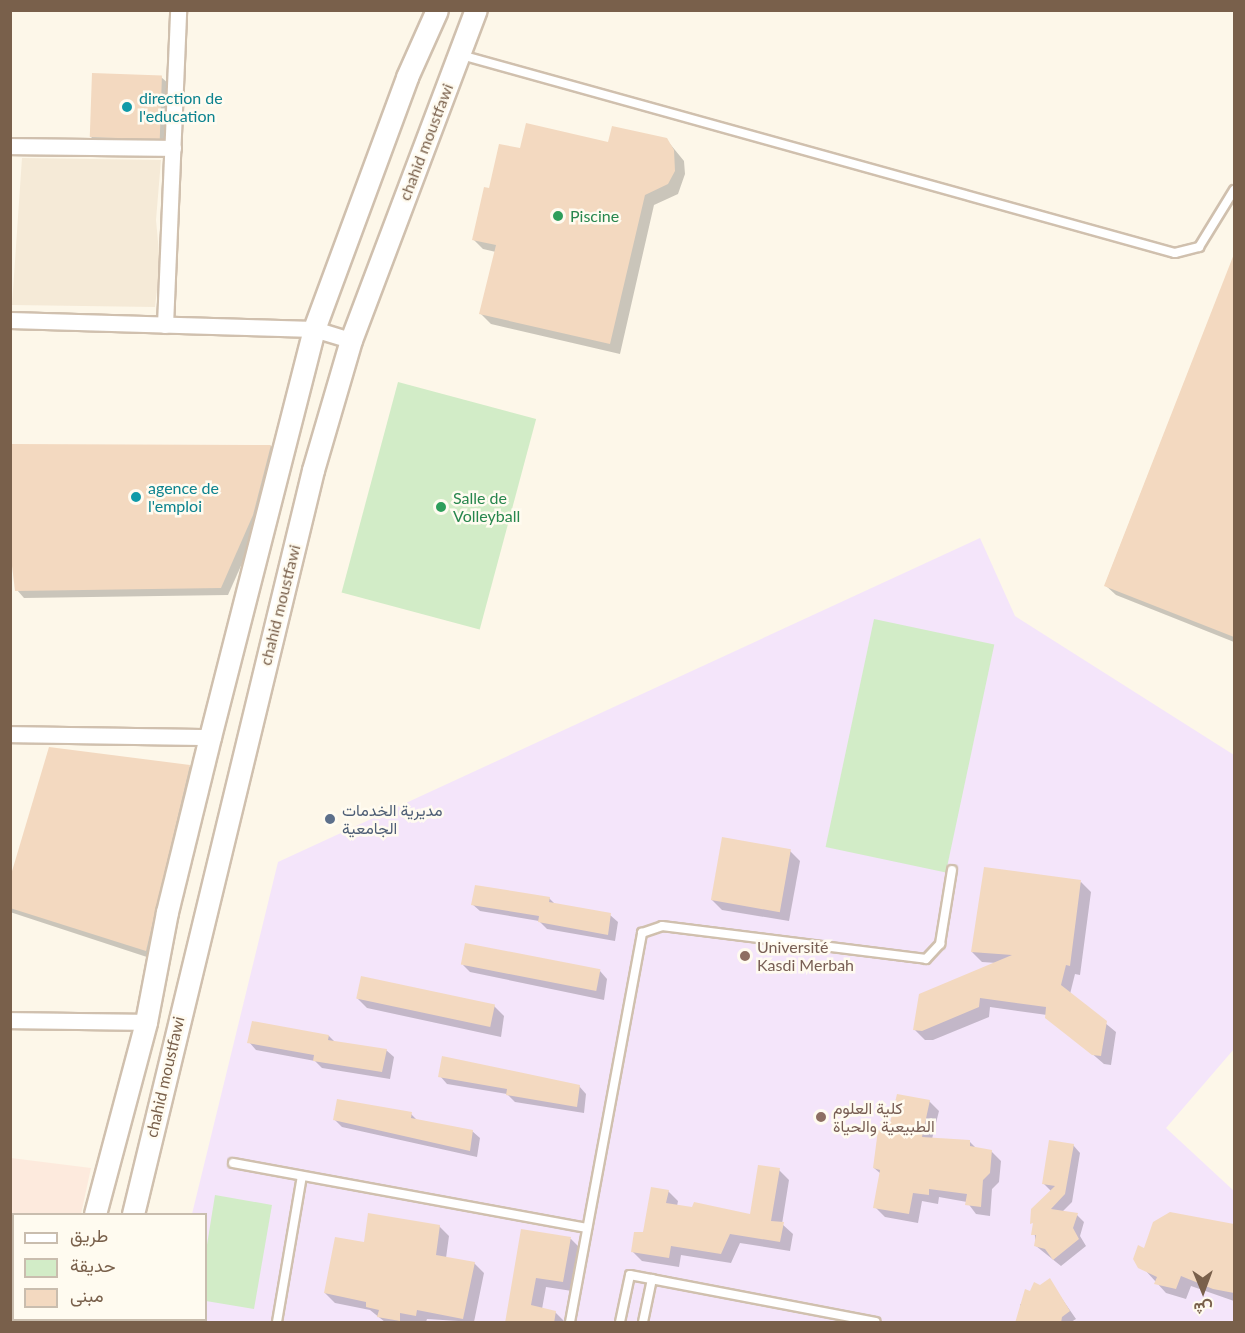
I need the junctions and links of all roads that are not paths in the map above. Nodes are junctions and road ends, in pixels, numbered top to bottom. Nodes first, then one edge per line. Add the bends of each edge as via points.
1 (178, 10) edge
2 (437, 10) edge
3 (476, 10) edge
4 (460, 54) junction
5 (10, 146) edge
6 (173, 148) junction
7 (1234, 190) edge
8 (10, 320) edge
9 (165, 325) junction
10 (314, 329) junction
11 (351, 340) junction
12 (10, 734) edge
13 (210, 737) junction
14 (952, 870) dead end
15 (10, 1020) edge
16 (146, 1023) junction
17 (233, 1163) dead end
18 (302, 1176) junction
19 (96, 1213) edge
20 (133, 1213) edge
21 (587, 1228) junction
22 (652, 1279) junction
23 (277, 1323) edge
24 (570, 1323) edge
25 (620, 1323) edge
26 (643, 1323) edge
27 (876, 1323) edge

1 - 6 street
2 - 10 main road, chahid moustfawi
3 - 4 main road, chahid moustfawi
4 - 7 lane via 1175,253 1199,247
4 - 11 main road, chahid moustfawi
5 - 6 street
6 - 9 street
8 - 9 street
9 - 10 street
10 - 11 street
10 - 13 main road, chahid moustfawi
11 - 20 main road, chahid moustfawi via 279,605
12 - 13 street
13 - 16 main road, chahid moustfawi via 167,912
14 - 21 lane via 940,944 926,959 662,926 642,933
15 - 16 street
16 - 19 main road, chahid moustfawi
17 - 18 lane
18 - 21 lane
18 - 23 lane
21 - 24 lane
22 - 25 lane via 630,1275
22 - 26 lane
22 - 27 lane

